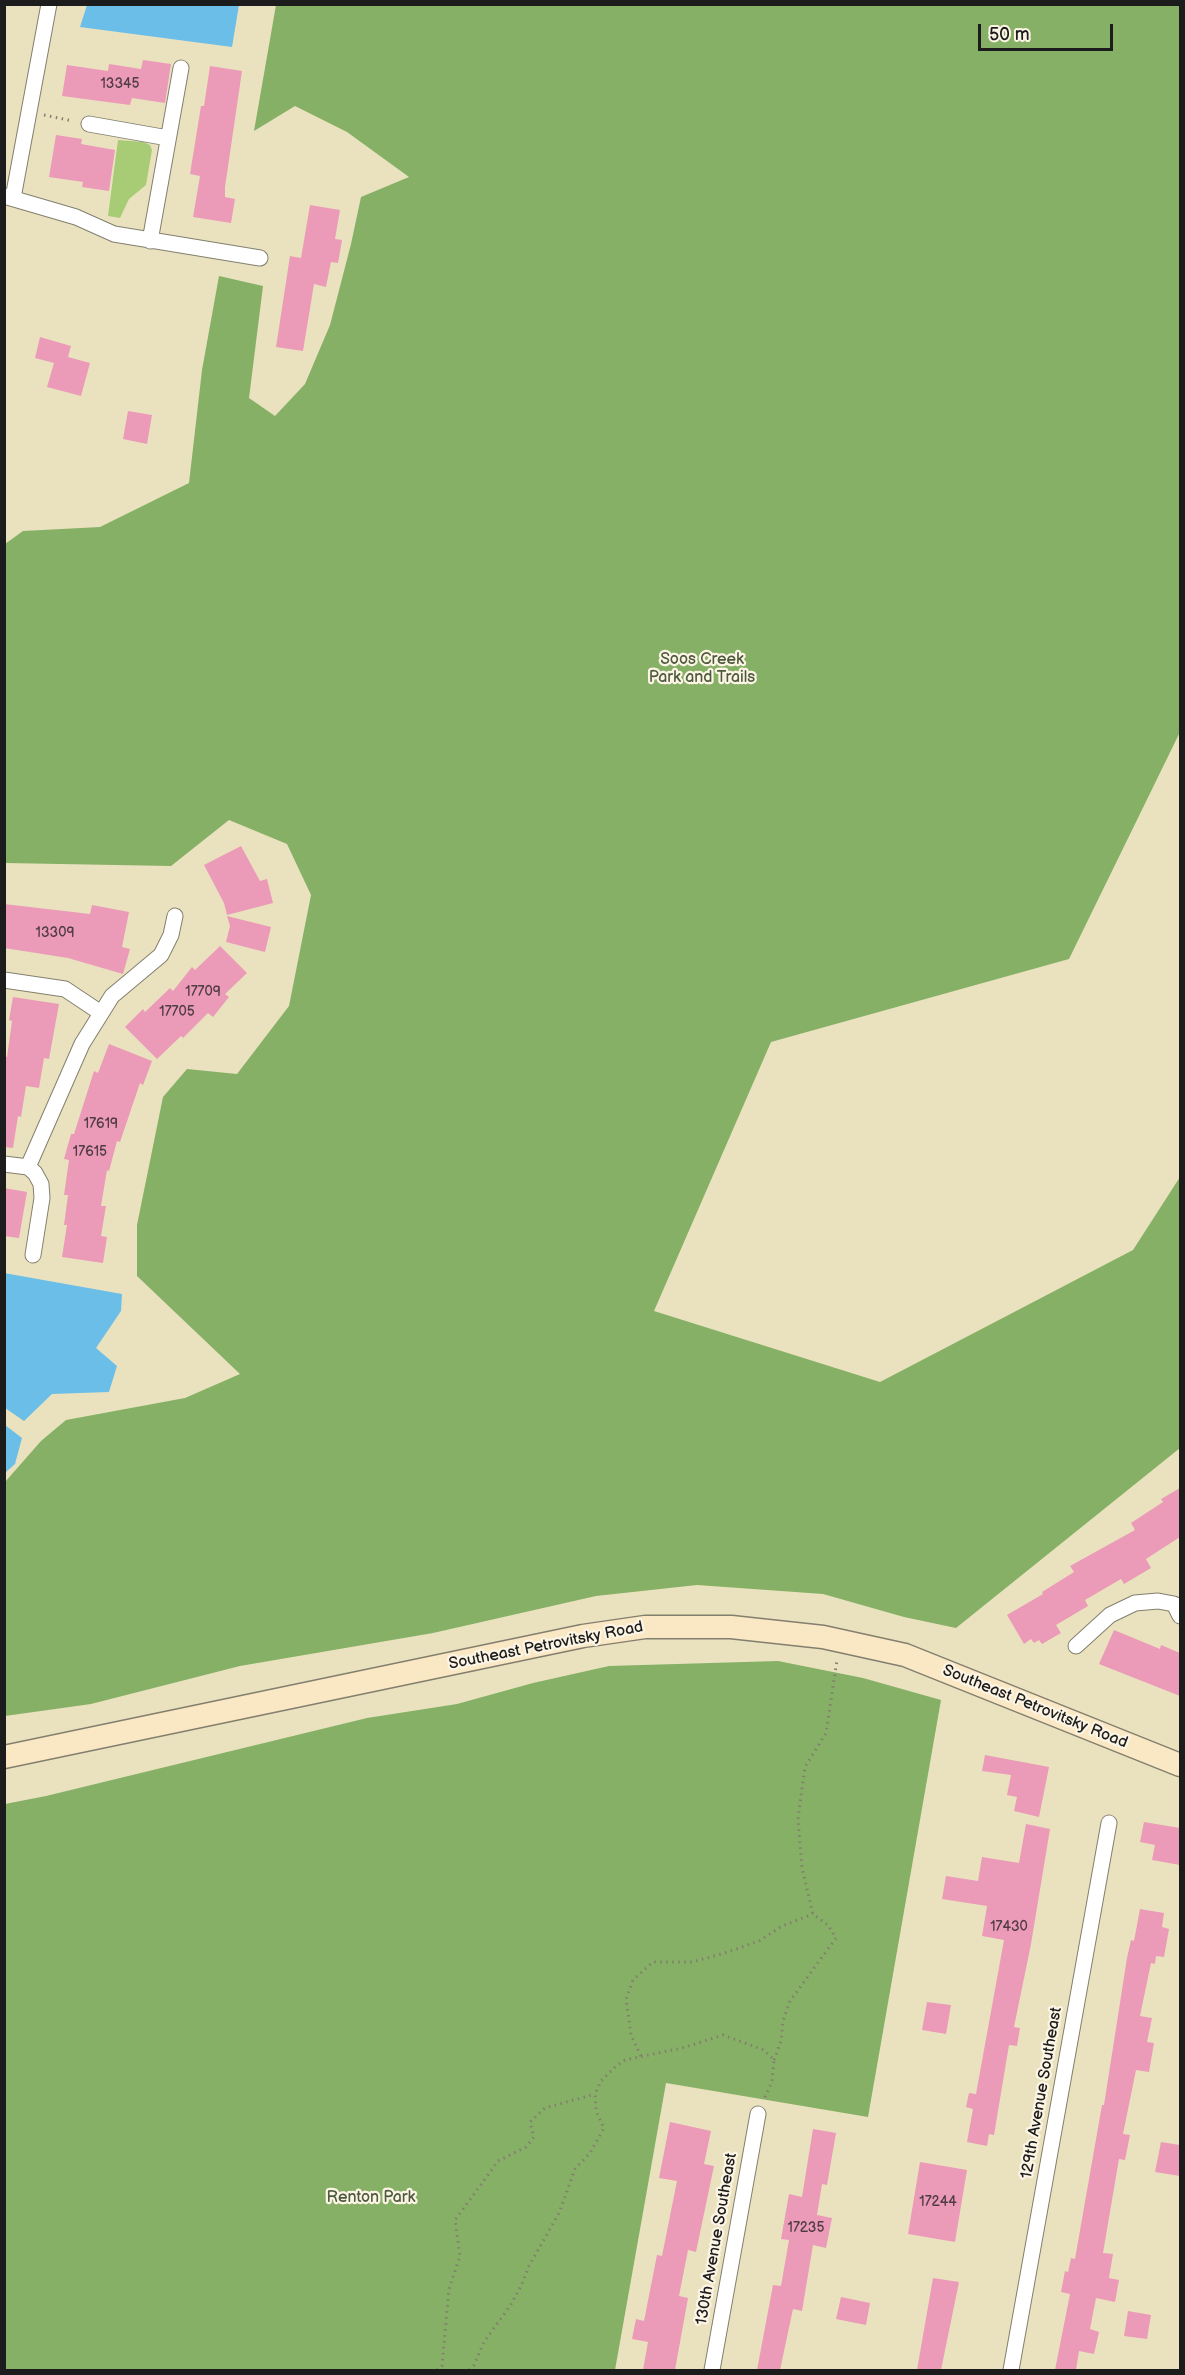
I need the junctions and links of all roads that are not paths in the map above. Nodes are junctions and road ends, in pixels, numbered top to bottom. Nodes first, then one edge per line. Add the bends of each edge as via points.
1 (49, 4) edge
2 (181, 68) dead end
3 (89, 124) road end
4 (168, 138) junction
5 (9, 197) edge
6 (150, 241) junction
7 (260, 258) dead end
8 (175, 916) dead end
9 (4, 980) edge
10 (101, 1013) junction
11 (4, 1164) edge
12 (28, 1167) junction
13 (33, 1255) dead end
14 (1180, 1616) edge
15 (1076, 1646) dead end
16 (4, 1757) edge
17 (1180, 1765) edge
18 (1109, 1823) dead end
19 (758, 2114) road end
20 (712, 2370) edge
21 (1011, 2370) edge

1 - 5 street
2 - 4 street
3 - 4 street
4 - 6 street
5 - 6 street via 76,217 114,234
6 - 7 street
8 - 10 street via 160,955 112,996
9 - 10 street via 65,988
10 - 12 street via 82,1044
11 - 12 street
12 - 13 street via 41,1184 42,1198
14 - 15 street via 1174,1604 1135,1603 1110,1615
16 - 17 main road, Southeast Petrovitsky Road via 583,1636 645,1627 731,1627 841,1640 905,1655
18 - 21 street, 129th Avenue Southeast
19 - 20 street, 130th Avenue Southeast

